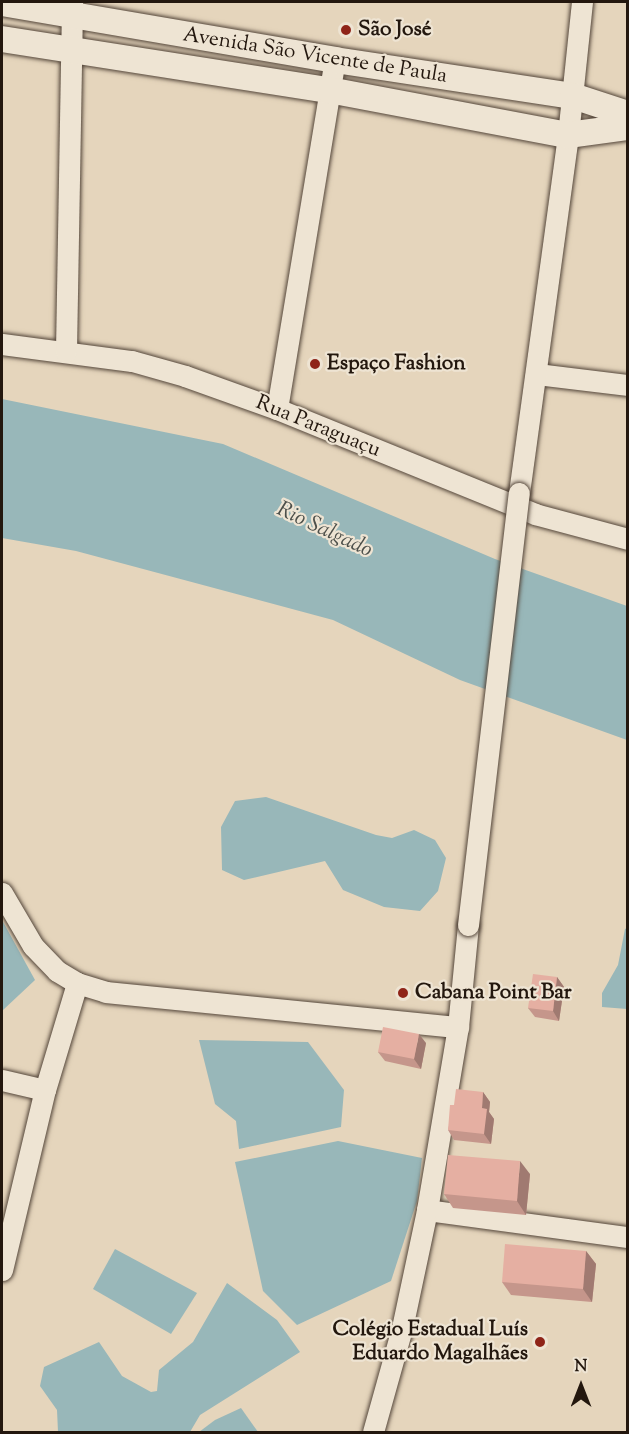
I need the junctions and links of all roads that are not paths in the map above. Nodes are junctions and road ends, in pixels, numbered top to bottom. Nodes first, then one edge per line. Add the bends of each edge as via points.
1 (582, 2) edge
2 (2, 3) edge
3 (72, 9) edge
4 (2, 39) edge
5 (72, 52) junction
6 (335, 60) junction
7 (329, 90) junction
8 (573, 96) junction
9 (627, 114) edge
10 (627, 127) edge
11 (568, 135) junction
12 (2, 344) edge
13 (66, 351) junction
14 (537, 374) junction
15 (627, 385) edge
16 (277, 409) junction
17 (627, 539) edge
18 (2, 893) edge
19 (77, 983) junction
20 (458, 1027) junction
21 (2, 1080) edge
22 (45, 1090) junction
23 (427, 1210) junction
24 (627, 1236) edge
25 (2, 1270) edge
26 (373, 1432) edge

1 - 8 street
2 - 3 street, Avenida São Vicente de Paula
3 - 5 street
3 - 6 street, Avenida São Vicente de Paula
4 - 5 street, Avenida São Vicente de Paula
5 - 7 street, Avenida São Vicente de Paula
5 - 13 street
6 - 7 street
6 - 8 street, Avenida São Vicente de Paula
7 - 11 street, Avenida São Vicente de Paula
7 - 16 street
8 - 9 street, Avenida São Vicente de Paula
8 - 11 street
10 - 11 street, Avenida São Vicente de Paula
11 - 14 street
12 - 13 street, Rua Paraguaçu
13 - 16 street, Rua Paraguaçu via 132,361
14 - 15 street
14 - 20 street, bridge via 519,493
16 - 17 street, Rua Paraguaçu via 535,514
18 - 19 street via 33,946
19 - 20 street via 106,992
19 - 22 street
20 - 23 street
21 - 22 street
22 - 25 street
23 - 24 street
23 - 26 street via 402,1328

